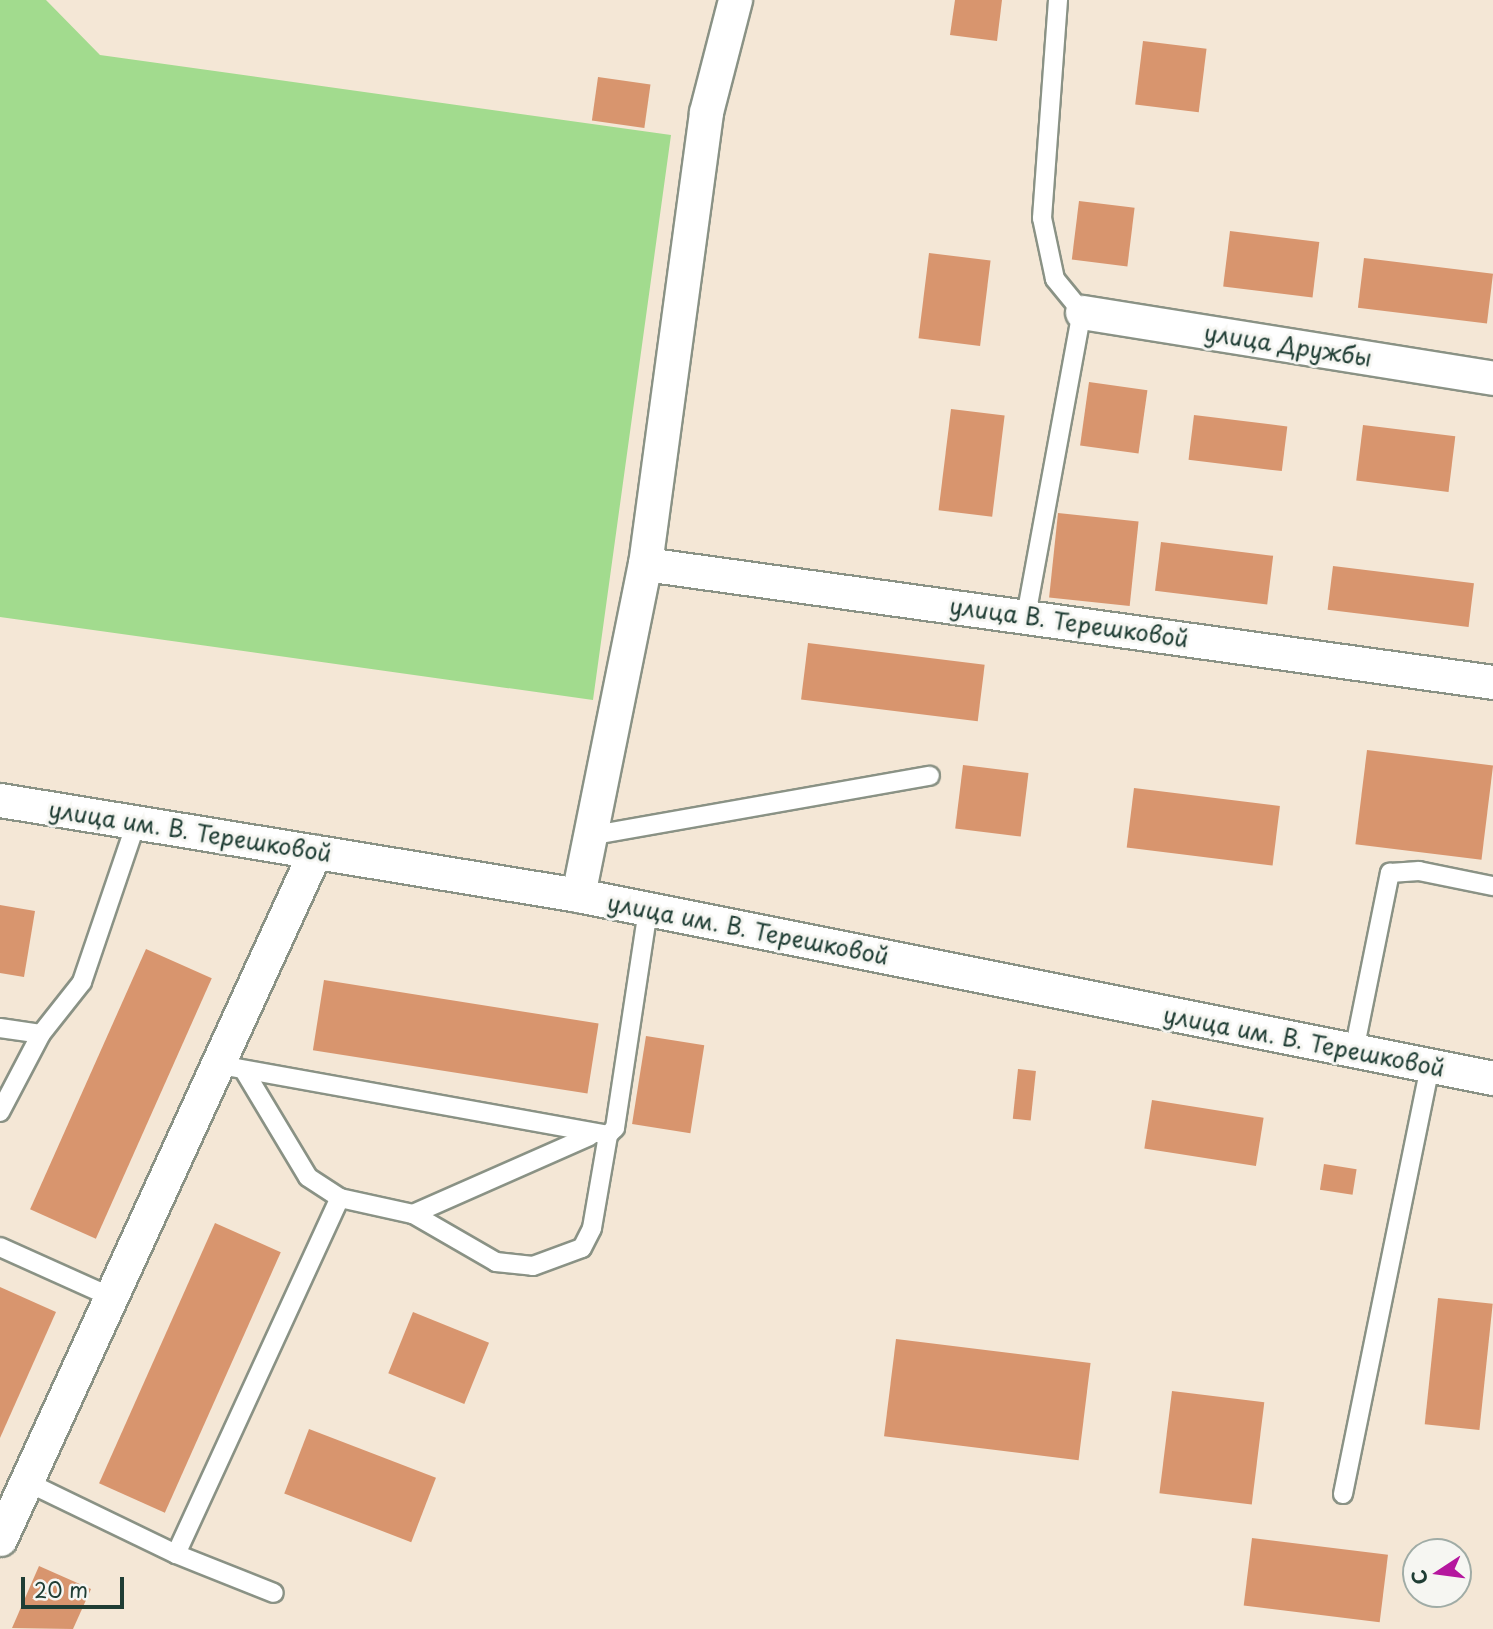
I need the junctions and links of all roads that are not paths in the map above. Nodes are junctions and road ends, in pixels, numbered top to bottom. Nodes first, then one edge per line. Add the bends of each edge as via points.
1 (735, 0) edge
2 (1058, 0) edge
3 (1082, 312) junction
4 (1493, 377) edge
5 (645, 564) junction
6 (1026, 616) junction
7 (1493, 682) edge
8 (930, 776) dead end
9 (0, 800) edge
10 (136, 823) junction
11 (594, 835) junction
12 (315, 852) junction
13 (1493, 886) edge
14 (579, 895) junction
15 (648, 909) junction
16 (0, 1028) edge
17 (41, 1034) junction
18 (1354, 1051) junction
19 (1430, 1066) junction
20 (232, 1069) junction
21 (1493, 1078) edge
22 (0, 1112) edge
23 (608, 1135) junction
24 (590, 1136) junction
25 (340, 1199) junction
26 (413, 1214) junction
27 (0, 1247) edge
28 (111, 1297) junction
29 (27, 1482) junction
30 (1343, 1494) dead end
31 (0, 1539) edge
32 (176, 1555) junction
33 (274, 1593) dead end

1 - 5 street via 692,199
2 - 3 lane via 1042,218 1055,279
3 - 4 street, улица Дружбы
3 - 6 lane
5 - 6 street, улица В. Терешковой
5 - 11 street
6 - 7 street, улица В. Терешковой
8 - 11 lane
9 - 10 street, улица им. В. Терешковой
10 - 12 street, улица им. В. Терешковой
10 - 17 lane via 82,982
11 - 14 street
12 - 14 street, улица им. В. Терешковой
12 - 20 street
13 - 18 lane via 1419,871 1390,873
14 - 15 street, улица им. В. Терешковой
15 - 18 street, улица им. В. Терешковой
15 - 23 lane via 615,1128
16 - 17 lane
17 - 22 lane
18 - 19 street, улица им. В. Терешковой
19 - 21 street, улица им. В. Терешковой
19 - 30 lane
20 - 24 lane
20 - 25 lane via 308,1177
20 - 28 street
23 - 24 lane
23 - 26 lane via 592,1228 582,1248 533,1266 496,1262
24 - 26 lane
25 - 26 lane
25 - 32 lane
27 - 28 lane
28 - 29 street
29 - 31 street
29 - 32 lane
32 - 33 lane

